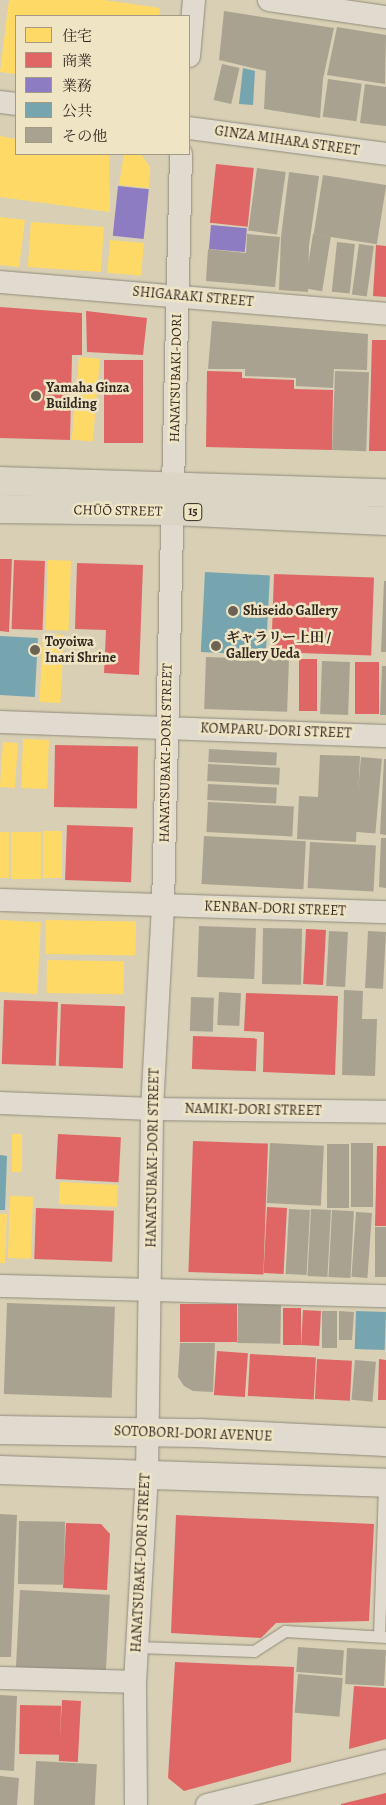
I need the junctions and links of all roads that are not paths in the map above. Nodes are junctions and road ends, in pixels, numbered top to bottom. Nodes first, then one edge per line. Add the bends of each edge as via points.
1 (194, 0) edge
2 (269, 0) edge
3 (386, 17) edge
4 (190, 45) edge
5 (0, 102) edge
6 (15, 104) edge
7 (190, 128) edge
8 (386, 154) edge
9 (181, 155) edge
10 (0, 282) edge
11 (177, 295) junction
12 (386, 314) edge
13 (0, 482) edge
14 (386, 493) edge
15 (173, 499) junction
16 (0, 509) edge
17 (386, 521) edge
18 (0, 722) edge
19 (167, 727) junction
20 (386, 736) edge
21 (0, 900) edge
22 (163, 906) junction
23 (386, 912) edge
24 (0, 1103) edge
25 (152, 1109) junction
26 (386, 1112) edge
27 (0, 1286) edge
28 (151, 1288) junction
29 (386, 1296) edge
30 (0, 1430) edge
31 (386, 1442) edge
32 (147, 1453) junction
33 (0, 1470) edge
34 (385, 1483) edge
35 (383, 1636) edge
36 (137, 1647) junction
37 (0, 1678) edge
38 (135, 1682) junction
39 (386, 1762) edge
40 (136, 1805) edge
41 (207, 1805) edge

1 - 4 street
2 - 3 street
5 - 6 street
7 - 8 street, GINZA MIHARA STREET
9 - 11 street, HANATSUBAKI-DORI
10 - 11 street, SHIGARAKI STREET
11 - 12 street, SHIGARAKI STREET
11 - 15 street, HANATSUBAKI-DORI
13 - 15 highway, CHŪŌ STREET / 15
14 - 15 highway, CHŪŌ STREET / 15
15 - 16 highway, CHŪŌ STREET / 15
15 - 17 highway, CHŪŌ STREET / 15
15 - 19 street, HANATSUBAKI-DORI STREET
18 - 19 street, KOMPARU-DORI STREET
19 - 20 street, KOMPARU-DORI STREET
19 - 22 street, HANATSUBAKI-DORI STREET
21 - 22 street, KENBAN-DORI STREET
22 - 23 street, KENBAN-DORI STREET
22 - 25 street, HANATSUBAKI-DORI STREET
24 - 25 street, NAMIKI-DORI STREET
25 - 26 street, NAMIKI-DORI STREET
25 - 28 street, HANATSUBAKI-DORI STREET
27 - 28 street
28 - 29 street
28 - 32 street, HANATSUBAKI-DORI STREET
30 - 32 main road, SOTOBORI-DORI AVENUE
31 - 32 main road, SOTOBORI-DORI AVENUE
32 - 33 main road, SOTOBORI-DORI AVENUE
32 - 34 main road, SOTOBORI-DORI AVENUE
32 - 36 street, HANATSUBAKI-DORI STREET
34 - 35 lane
35 - 36 lane via 285,1631 254,1652
36 - 38 street, HANATSUBAKI-DORI STREET
37 - 38 street
38 - 40 street, HANATSUBAKI-DORI STREET
39 - 41 street

